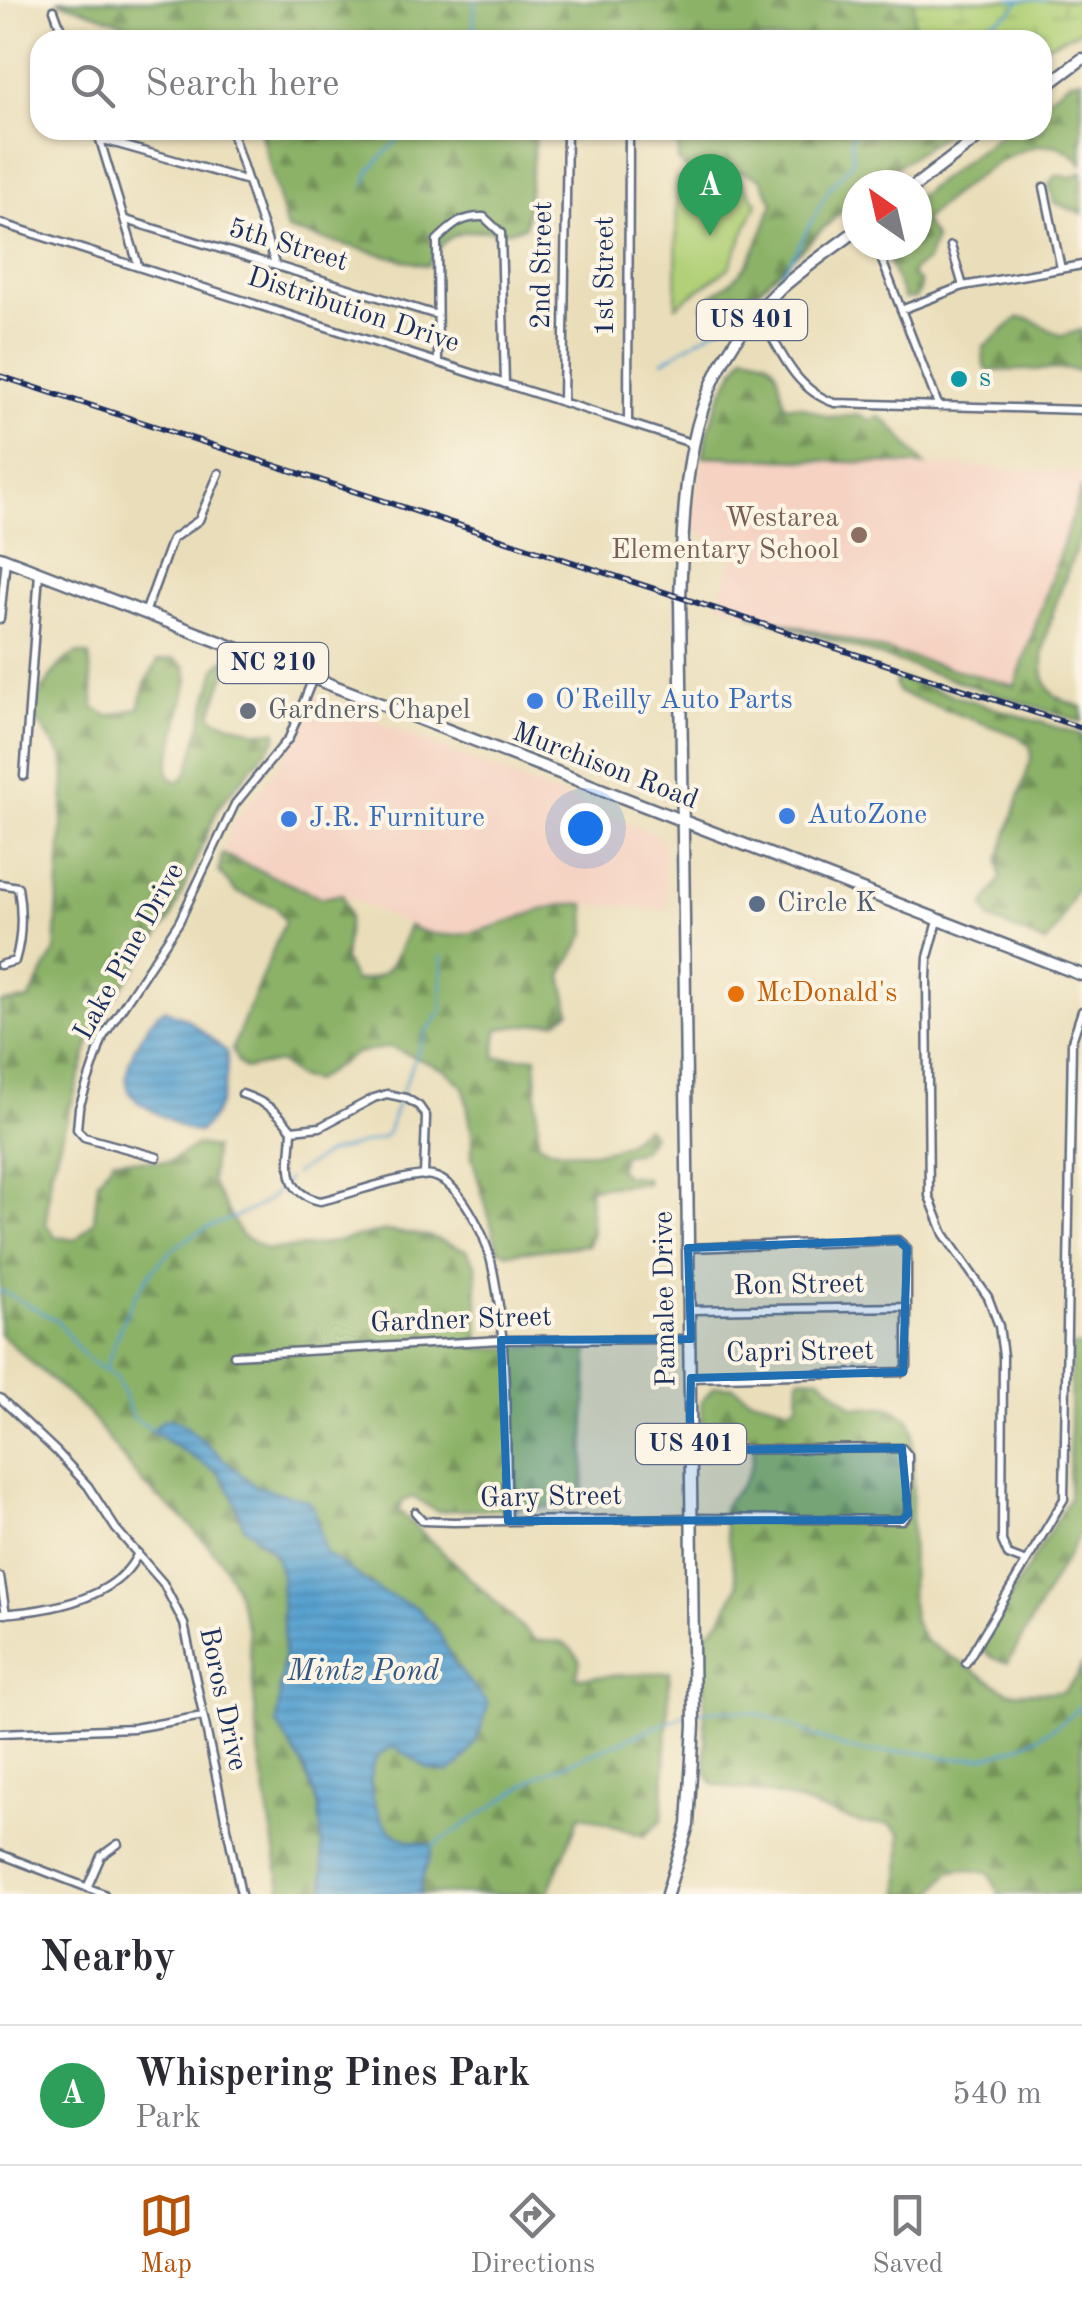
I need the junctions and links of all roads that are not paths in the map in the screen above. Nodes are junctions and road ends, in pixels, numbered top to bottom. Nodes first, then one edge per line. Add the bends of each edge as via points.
1 (54, 10) dead end
2 (61, 30) edge
3 (1082, 59) edge
4 (1052, 82) edge
5 (100, 140) edge
6 (117, 140) edge
7 (234, 140) edge
8 (567, 140) edge
9 (629, 140) edge
10 (975, 140) edge
11 (932, 173) edge
12 (248, 181) junction
13 (1044, 187) dead end
14 (126, 220) junction
15 (0, 223) edge
16 (842, 242) edge
17 (950, 246) dead end
18 (882, 260) edge
19 (1082, 265) edge
20 (139, 266) junction
21 (276, 266) junction
22 (1061, 268) junction
23 (963, 286) junction
24 (901, 310) junction
25 (758, 312) junction
26 (437, 314) junction
27 (438, 363) junction
28 (504, 384) junction
29 (563, 402) junction
30 (938, 407) junction
31 (1082, 410) edge
32 (628, 423) junction
33 (691, 443) junction
34 (219, 473) dead end
35 (3, 558) edge
36 (39, 572) junction
37 (145, 613) junction
38 (0, 619) edge
39 (313, 678) junction
40 (24, 776) dead end
41 (683, 821) junction
42 (0, 884) edge
43 (938, 921) junction
44 (0, 965) edge
45 (1082, 975) edge
46 (1082, 1011) edge
47 (242, 1094) dead end
48 (292, 1130) junction
49 (157, 1157) dead end
50 (424, 1176) junction
51 (688, 1248) junction
52 (907, 1307) junction
53 (691, 1310) junction
54 (691, 1339) junction
55 (500, 1340) junction
56 (234, 1355) dead end
57 (691, 1378) junction
58 (0, 1398) edge
59 (692, 1450) junction
60 (415, 1512) dead end
61 (691, 1518) junction
62 (508, 1521) junction
63 (138, 1553) junction
64 (1026, 1562) junction
65 (0, 1576) edge
66 (3, 1614) edge
67 (966, 1663) dead end
68 (203, 1716) junction
69 (0, 1734) edge
70 (118, 1844) dead end
71 (0, 1854) edge
72 (88, 1888) junction
73 (104, 1894) edge
74 (241, 1894) edge
75 (668, 1894) edge

1 - 2 street
3 - 4 main road
5 - 14 street
6 - 12 street
7 - 12 street
8 - 29 street, 2nd Street
9 - 32 street, 1st Street
10 - 11 main road
12 - 21 street
13 - 22 street
14 - 20 street
14 - 21 street, 5th Street
15 - 20 street, Distribution Drive
16 - 25 main road, US 401
17 - 23 street
18 - 24 street
19 - 22 street
20 - 27 street, Distribution Drive
21 - 26 street, 5th Street
22 - 23 street
23 - 24 street
24 - 30 street
25 - 30 street via 794,374 816,396 845,404
25 - 33 main road, US 401 via 721,364
26 - 27 street
26 - 28 street via 438,240 456,221 484,217 500,234
27 - 28 street, Distribution Drive
28 - 29 street, Distribution Drive
29 - 32 street, Distribution Drive
30 - 31 street
32 - 33 street, Distribution Drive
33 - 41 main road, US 401 via 680,598
34 - 37 street via 200,520 172,540
35 - 36 main road, Murchison Road / NC 210
35 - 38 street
36 - 37 main road, Murchison Road / NC 210
36 - 40 street
37 - 39 main road, Murchison Road / NC 210
39 - 41 main road, Murchison Road / NC 210
39 - 49 street, Lake Pine Drive via 289,738 236,804 179,922 102,1037 78,1108 77,1130 84,1137
41 - 43 main road, Murchison Road / NC 210
41 - 51 main road, Pamalee Drive / US 401
42 - 44 street via 18,888 20,944 14,960
43 - 45 main road, Murchison Road / NC 210
43 - 64 street via 927,978 927,1181 939,1226 988,1297 999,1326 1002,1541 1008,1554
46 - 64 street via 1072,1041 1064,1500
47 - 48 street via 278,1111
48 - 50 street via 290,1177 307,1198 320,1201
48 - 50 street via 320,1127 387,1094 406,1098 426,1116
50 - 55 street via 448,1185 476,1220 492,1263
51 - 52 street via 898,1240 907,1248
51 - 53 main road, Pamalee Drive / US 401
52 - 53 street, Ron Street
52 - 57 street, Capri Street via 907,1366 897,1374
53 - 54 main road, Pamalee Drive / US 401
54 - 55 street, Gardner Street
54 - 57 main road, Pamalee Drive / US 401
55 - 56 street, Gardner Street
55 - 62 street
57 - 59 main road, Pamalee Drive / US 401
58 - 63 street, Boros Drive via 71,1466
59 - 61 main road, Pamalee Drive / US 401
59 - 61 street, Gary Street via 902,1448 910,1484 902,1520
60 - 62 street, Gary Street via 423,1520
61 - 62 street, Gary Street
61 - 75 main road, Pamalee Drive / US 401 via 692,1786
63 - 66 street via 88,1597 59,1608
63 - 68 street, Boros Drive via 180,1614
64 - 67 street
65 - 66 street
68 - 69 street via 134,1728
68 - 74 street, Boros Drive
70 - 72 street via 102,1856
71 - 72 street
72 - 73 street

